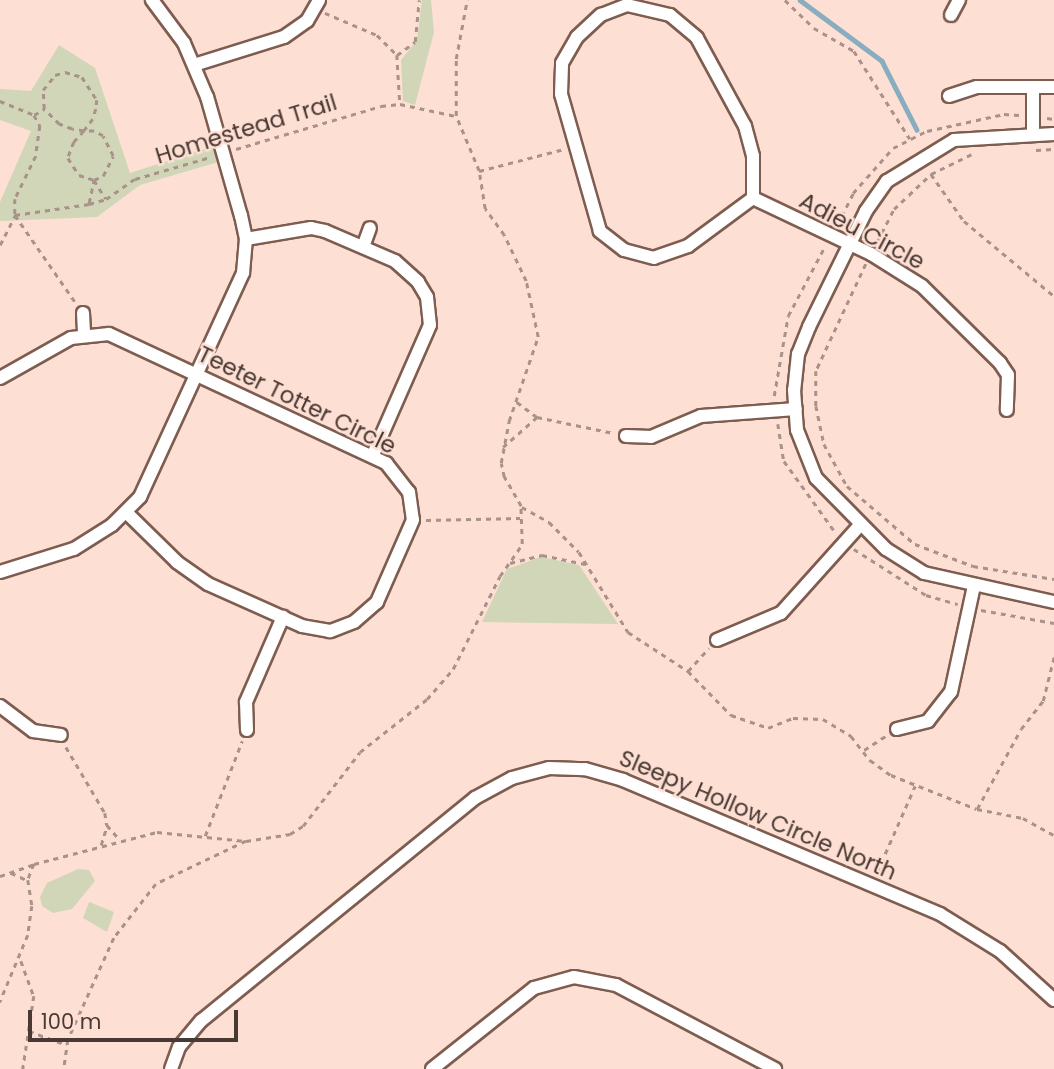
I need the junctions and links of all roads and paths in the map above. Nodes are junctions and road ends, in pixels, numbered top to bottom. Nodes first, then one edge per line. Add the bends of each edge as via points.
1 (152, 0) edge
2 (419, 0) edge
3 (467, 0) edge
4 (785, 0) edge
5 (959, 0) edge
6 (317, 5) edge
7 (951, 15) dead end
8 (397, 55) junction
9 (194, 65) junction
10 (1033, 87) junction
11 (1054, 87) edge
12 (949, 96) dead end
13 (0, 101) edge
14 (400, 104) junction
15 (44, 109) junction
16 (34, 115) junction
17 (456, 116) junction
18 (1033, 117) junction
19 (1054, 119) edge
20 (84, 131) junction
21 (1033, 134) junction
22 (1054, 134) edge
23 (910, 139) junction
24 (574, 146) junction
25 (1054, 149) edge
26 (979, 150) dead end
27 (1029, 150) dead end
28 (223, 154) junction
29 (479, 171) junction
30 (931, 173) junction
31 (94, 180) junction
32 (752, 198) junction
33 (106, 199) junction
34 (89, 204) junction
35 (15, 215) junction
36 (370, 228) dead end
37 (831, 236) junction
38 (246, 239) junction
39 (0, 245) edge
40 (849, 245) junction
41 (363, 247) junction
42 (871, 254) junction
43 (1054, 296) edge
44 (83, 313) joint
45 (84, 334) junction
46 (198, 374) junction
47 (0, 378) edge
48 (517, 402) junction
49 (796, 409) junction
50 (776, 410) junction
51 (1007, 410) dead end
52 (537, 417) junction
53 (626, 436) joint
54 (503, 447) junction
55 (373, 455) junction
56 (521, 506) junction
57 (127, 513) junction
58 (520, 518) junction
59 (413, 520) junction
60 (859, 526) junction
61 (845, 541) junction
62 (510, 563) junction
63 (584, 564) junction
64 (0, 572) edge
65 (1054, 579) edge
66 (974, 586) junction
67 (1054, 602) edge
68 (970, 607) junction
69 (283, 617) junction
70 (1054, 623) edge
71 (717, 640) joint
72 (1054, 657) edge
73 (688, 671) junction
74 (0, 706) edge
75 (897, 729) joint
76 (247, 730) joint
77 (61, 735) joint
78 (864, 750) junction
79 (915, 785) junction
80 (976, 809) junction
81 (107, 825) junction
82 (1054, 834) edge
83 (205, 836) junction
84 (120, 840) junction
85 (246, 841) junction
86 (101, 845) junction
87 (34, 864) junction
88 (11, 873) junction
89 (0, 876) edge
90 (28, 880) junction
91 (869, 884) junction
92 (21, 961) junction
93 (1054, 1000) edge
94 (0, 1002) edge
95 (29, 1031) junction
96 (67, 1045) junction
97 (23, 1069) edge
98 (64, 1069) edge
99 (171, 1069) edge
100 (432, 1069) edge
101 (775, 1069) edge

1 - 9 street via 172,22
2 - 8 path via 415,42
3 - 17 path via 456,59
4 - 23 path via 814,28 854,51
5 - 7 street
6 - 8 path via 377,35
6 - 9 street via 284,37
8 - 14 path
9 - 28 street
10 - 11 street
10 - 12 street via 977,87
10 - 18 street
13 - 16 path
14 - 17 path, Homestead Trail
14 - 28 path, Homestead Trail via 334,117
15 - 16 path
15 - 20 path via 59,124
15 - 20 path via 43,90 55,75 65,72 82,77 97,100
16 - 35 path via 41,137 15,199
17 - 29 path
18 - 19 path
18 - 21 street
18 - 23 path via 1004,114
20 - 31 path via 68,158 79,175
20 - 31 path via 103,135 113,156 103,176
21 - 22 street
21 - 40 street via 975,136 936,147 887,181
23 - 37 path via 893,148 853,193
24 - 29 path
24 - 32 street via 600,231 640,256 673,255
24 - 32 street via 561,94 567,49 601,15 628,5 657,10 697,38 728,93 750,141
25 - 27 path
26 - 30 path
28 - 33 path, Homestead Trail via 135,179
28 - 38 street
29 - 48 path via 485,209 504,235 526,281 538,337
30 - 42 path via 894,209
30 - 43 path via 964,221
31 - 33 path
31 - 34 path
32 - 37 street, Adieu Circle
33 - 34 path, Homestead Trail
34 - 35 path, Homestead Trail
35 - 39 path
35 - 44 path
36 - 41 street
37 - 40 street, Adieu Circle
37 - 50 path via 788,316 773,386
38 - 41 street via 311,228
38 - 46 street via 237,291
40 - 42 street, Adieu Circle
40 - 49 street via 798,354
41 - 55 street via 406,269 427,297 429,311 425,341
42 - 51 street, Adieu Circle via 916,281 995,357 1008,375
42 - 65 path via 816,371 816,406 824,444 847,486 915,544 973,566
44 - 45 street
45 - 46 street, Teeter Totter Circle via 109,334
45 - 47 street
46 - 55 street, Teeter Totter Circle
46 - 57 street via 152,478
48 - 52 path
48 - 54 path
49 - 50 street
49 - 60 street via 797,430 816,478
50 - 53 street via 701,416 651,437
50 - 61 path via 784,461
52 - 53 path
52 - 54 path
54 - 56 path via 504,477
55 - 59 street, Teeter Totter Circle via 404,483
56 - 58 path
56 - 63 path via 559,530
57 - 64 street via 74,549
57 - 69 street via 192,574
58 - 59 path
58 - 62 path via 522,544
59 - 69 street via 377,602 365,614 330,631
60 - 61 street
60 - 66 street via 913,568
61 - 68 path via 926,595
61 - 71 street via 780,613
62 - 63 path via 542,555
62 - 85 path via 453,669 428,699 360,752 303,826 290,834
63 - 73 path via 628,632
66 - 67 street
66 - 68 street
68 - 70 path
68 - 75 street via 951,692 928,721
69 - 76 street via 246,702
71 - 73 path
72 - 80 path via 1043,701 1021,729
73 - 78 path via 715,703 743,722 768,728 793,718 822,719 851,736
74 - 77 street via 33,731
75 - 78 path
76 - 83 path
77 - 81 path
78 - 79 path via 870,760
79 - 80 path
79 - 91 path
80 - 82 path via 1023,818
81 - 84 path
81 - 86 path
83 - 84 path via 169,831
83 - 85 path
84 - 86 path
85 - 96 path via 156,884 114,938
86 - 87 path
87 - 88 path
87 - 90 path
88 - 89 path
88 - 90 path
90 - 92 path via 32,906
91 - 93 street, Sleepy Hollow Circle North via 982,937
91 - 99 street, Sleepy Hollow Circle North via 623,780 585,769 548,768 512,778 475,798 202,1020 179,1047
92 - 94 path
92 - 95 path via 34,996
95 - 96 path
95 - 97 path
96 - 98 path
100 - 101 street via 534,988 573,977 617,985

